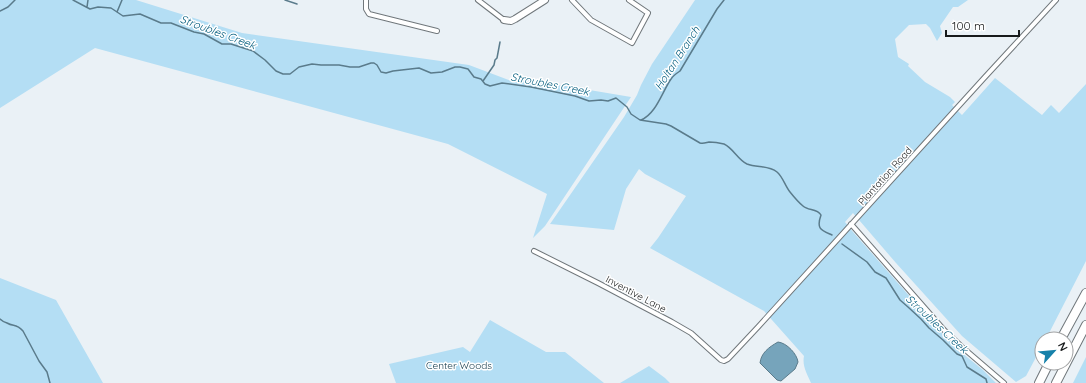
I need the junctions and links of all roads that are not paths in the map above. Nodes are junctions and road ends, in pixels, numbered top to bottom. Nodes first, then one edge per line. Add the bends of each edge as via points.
1 (366, 0) edge
2 (478, 0) edge
3 (544, 0) edge
4 (572, 0) edge
5 (629, 0) edge
6 (1056, 0) edge
7 (504, 20) joint
8 (437, 31) dead end
9 (851, 224) junction
10 (534, 251) dead end
11 (1086, 293) edge
12 (1086, 325) edge
13 (1065, 331) edge
14 (724, 360) joint
15 (1045, 371) edge
16 (1004, 383) edge
17 (1039, 383) edge
18 (1056, 383) edge

1 - 8 street via 369,14
2 - 7 street
3 - 7 street via 515,19
4 - 5 street via 591,20 632,43 648,13
6 - 9 street, Plantation Road
9 - 14 street, Plantation Road via 732,355
9 - 16 street via 951,336
10 - 14 street, Inventive Lane via 672,322 691,333 718,358
11 - 13 highway
12 - 18 highway
15 - 17 highway

